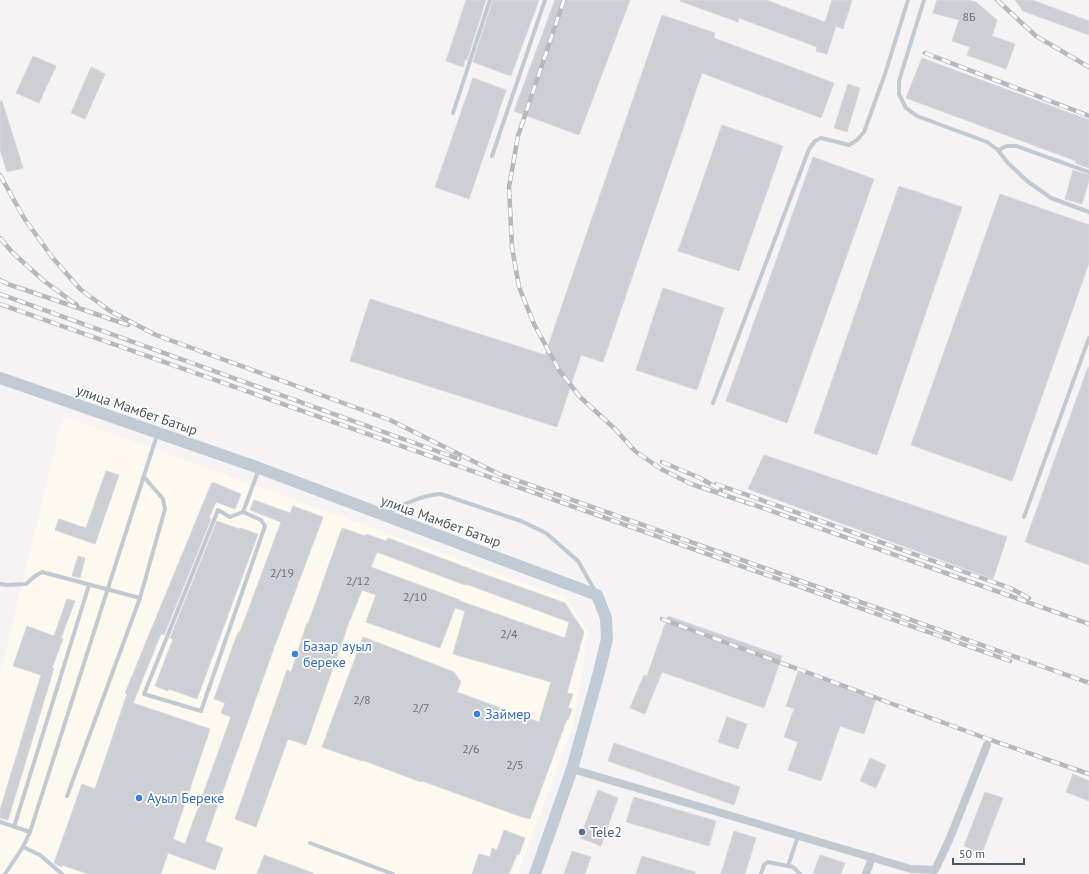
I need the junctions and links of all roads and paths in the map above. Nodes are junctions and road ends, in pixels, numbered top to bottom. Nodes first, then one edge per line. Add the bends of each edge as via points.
1 (490, 0) edge
2 (545, 0) edge
3 (908, 0) edge
4 (924, 0) edge
5 (453, 113) dead end
6 (998, 150) junction
7 (492, 156) dead end
8 (1089, 172) edge
9 (1089, 212) edge
10 (1089, 338) edge
11 (0, 378) edge
12 (713, 403) dead end
13 (158, 433) junction
14 (259, 468) junction
15 (144, 477) junction
16 (243, 512) junction
17 (383, 515) junction
18 (1024, 517) dead end
19 (0, 584) edge
20 (89, 585) junction
21 (108, 590) junction
22 (597, 595) junction
23 (140, 598) junction
24 (988, 745) dead end
25 (572, 769) junction
26 (68, 796) dead end
27 (0, 822) edge
28 (14, 827) junction
29 (30, 832) junction
30 (798, 836) junction
31 (310, 843) dead end
32 (23, 847) junction
33 (872, 857) junction
34 (788, 866) junction
35 (5, 874) edge
36 (62, 874) edge
37 (393, 874) edge
38 (535, 874) edge
39 (761, 874) edge
40 (800, 874) edge
41 (866, 874) edge

1 - 5 lane
2 - 7 lane
3 - 12 lane via 864,132 849,145 821,138 809,149
4 - 6 lane via 899,81 899,94 906,108 916,116 987,142
6 - 8 lane via 1016,146
6 - 9 lane via 1027,181 1051,198
10 - 18 lane
11 - 13 main road, улица Мамбет Батыр
13 - 14 main road, улица Мамбет Батыр
13 - 15 lane
14 - 16 lane
14 - 17 main road, улица Мамбет Батыр
15 - 21 lane
15 - 23 lane via 163,499 165,510
16 - 16 lane via 230,517 218,510 144,694 201,711 265,526 261,520
17 - 22 main road, улица Мамбет Батыр
17 - 22 lane via 428,495 441,494 521,521 546,533 578,561
19 - 20 lane via 26,584 42,572
20 - 21 lane
20 - 28 lane
21 - 23 lane
21 - 29 lane
22 - 25 main road via 606,618 607,638 600,672
23 - 26 lane
24 - 33 street via 935,870 911,869
25 - 30 street
25 - 38 main road
27 - 28 lane
28 - 29 lane
29 - 32 lane
30 - 33 street
30 - 34 lane
31 - 37 lane
32 - 35 lane
32 - 36 lane via 40,855
33 - 41 street
34 - 39 lane via 768,862
34 - 40 lane

